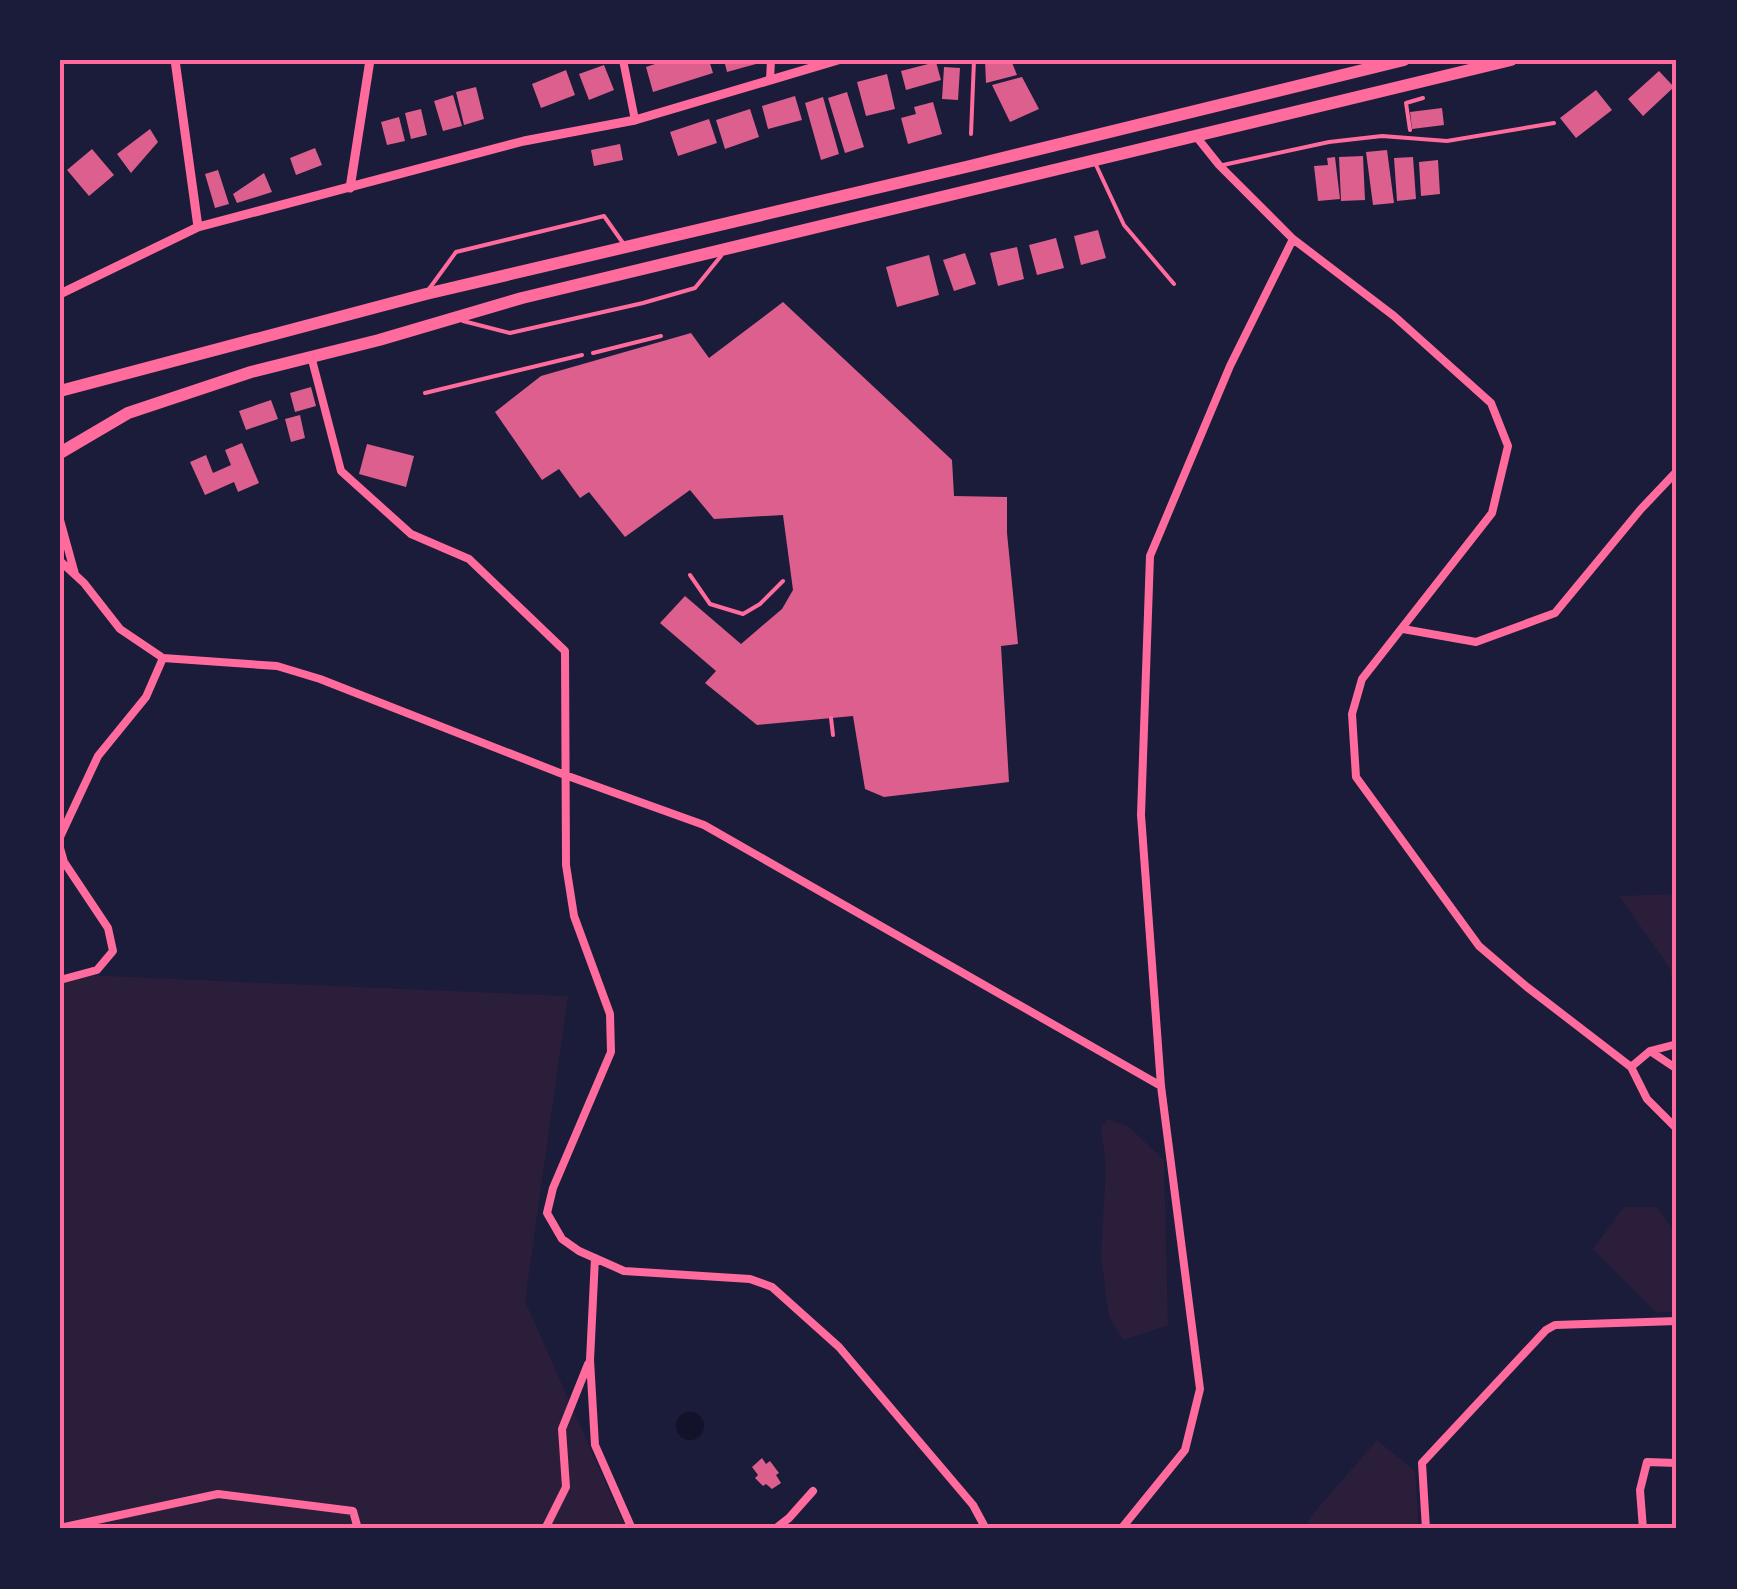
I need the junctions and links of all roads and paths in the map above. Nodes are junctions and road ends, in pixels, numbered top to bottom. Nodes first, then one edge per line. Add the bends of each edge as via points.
1 (175, 60) edge
2 (370, 60) edge
3 (622, 60) edge
4 (771, 60) edge
5 (838, 60) edge
6 (974, 60) edge
7 (1404, 60) edge
8 (1511, 60) edge
9 (770, 80) junction
10 (1434, 96) dead end
11 (634, 120) junction
12 (1554, 123) dead end
13 (972, 134) dead end
14 (1195, 135) junction
15 (1412, 138) junction
16 (1094, 161) junction
17 (1220, 165) junction
18 (350, 188) junction
19 (198, 227) junction
20 (1293, 240) junction
21 (626, 247) junction
22 (725, 250) junction
23 (1174, 284) dead end
24 (60, 294) edge
25 (426, 294) junction
26 (453, 318) junction
27 (662, 336) dead end
28 (582, 354) dead end
29 (590, 354) dead end
30 (311, 356) junction
31 (60, 392) edge
32 (425, 394) dead end
33 (60, 454) edge
34 (1677, 471) edge
35 (60, 520) edge
36 (60, 562) edge
37 (75, 574) junction
38 (690, 575) dead end
39 (783, 582) dead end
40 (1403, 628) junction
41 (163, 658) junction
42 (830, 718) dead end
43 (833, 735) dead end
44 (565, 774) junction
45 (60, 837) edge
46 (60, 848) edge
47 (60, 980) edge
48 (1677, 1044) edge
49 (1650, 1051) junction
50 (1632, 1067) junction
51 (1677, 1069) edge
52 (1161, 1086) junction
53 (1677, 1129) edge
54 (595, 1258) junction
55 (1677, 1321) edge
56 (590, 1360) junction
57 (1677, 1463) edge
58 (813, 1491) dead end
59 (60, 1528) edge
60 (358, 1529) edge
61 (545, 1529) edge
62 (632, 1529) edge
63 (775, 1529) edge
64 (986, 1529) edge
65 (1121, 1529) edge
66 (1426, 1529) edge
67 (1643, 1529) edge

1 - 19 street
2 - 18 street
3 - 11 street
4 - 9 street
5 - 9 street
6 - 13 lane
7 - 21 highway
8 - 14 highway
9 - 11 street
10 - 15 path via 1406,103
11 - 18 street via 524,141
12 - 15 lane via 1447,140
14 - 16 highway
14 - 17 street
15 - 17 lane via 1329,142
16 - 22 highway
16 - 23 lane via 1124,225
17 - 20 street
18 - 19 street
19 - 24 street
20 - 40 street via 1394,316 1491,403 1508,446 1492,513
20 - 52 street via 1230,366 1150,556 1140,816
21 - 25 highway
21 - 25 lane via 604,216 456,252
22 - 26 highway
22 - 26 lane via 695,288 643,303 510,334
25 - 31 highway
26 - 30 highway
27 - 29 path
28 - 32 lane
30 - 33 highway via 128,413
30 - 44 street via 341,471 411,534 469,558 565,651
34 - 40 street via 1555,613 1476,642
35 - 37 street
36 - 37 street
37 - 41 street via 120,628
38 - 39 path via 710,604 744,614
40 - 50 street via 1362,678 1352,714 1356,777 1479,946
41 - 44 street via 277,666
41 - 45 street via 146,697 98,756
42 - 43 path
44 - 52 street via 704,825
44 - 54 street via 568,882 610,1014 611,1052 552,1188 548,1213 562,1240
46 - 47 street via 108,928 113,951 97,970
48 - 49 street
49 - 50 street
49 - 51 street
50 - 53 street via 1647,1098
52 - 65 street via 1200,1389 1184,1450
54 - 56 street
54 - 64 street via 624,1271 750,1279 772,1287 839,1348 973,1505
55 - 66 street via 1546,1330 1422,1463
56 - 61 street via 562,1430 566,1487
56 - 62 street via 595,1445
57 - 67 street via 1647,1462 1640,1490
58 - 63 street
59 - 60 street via 218,1494 353,1511

